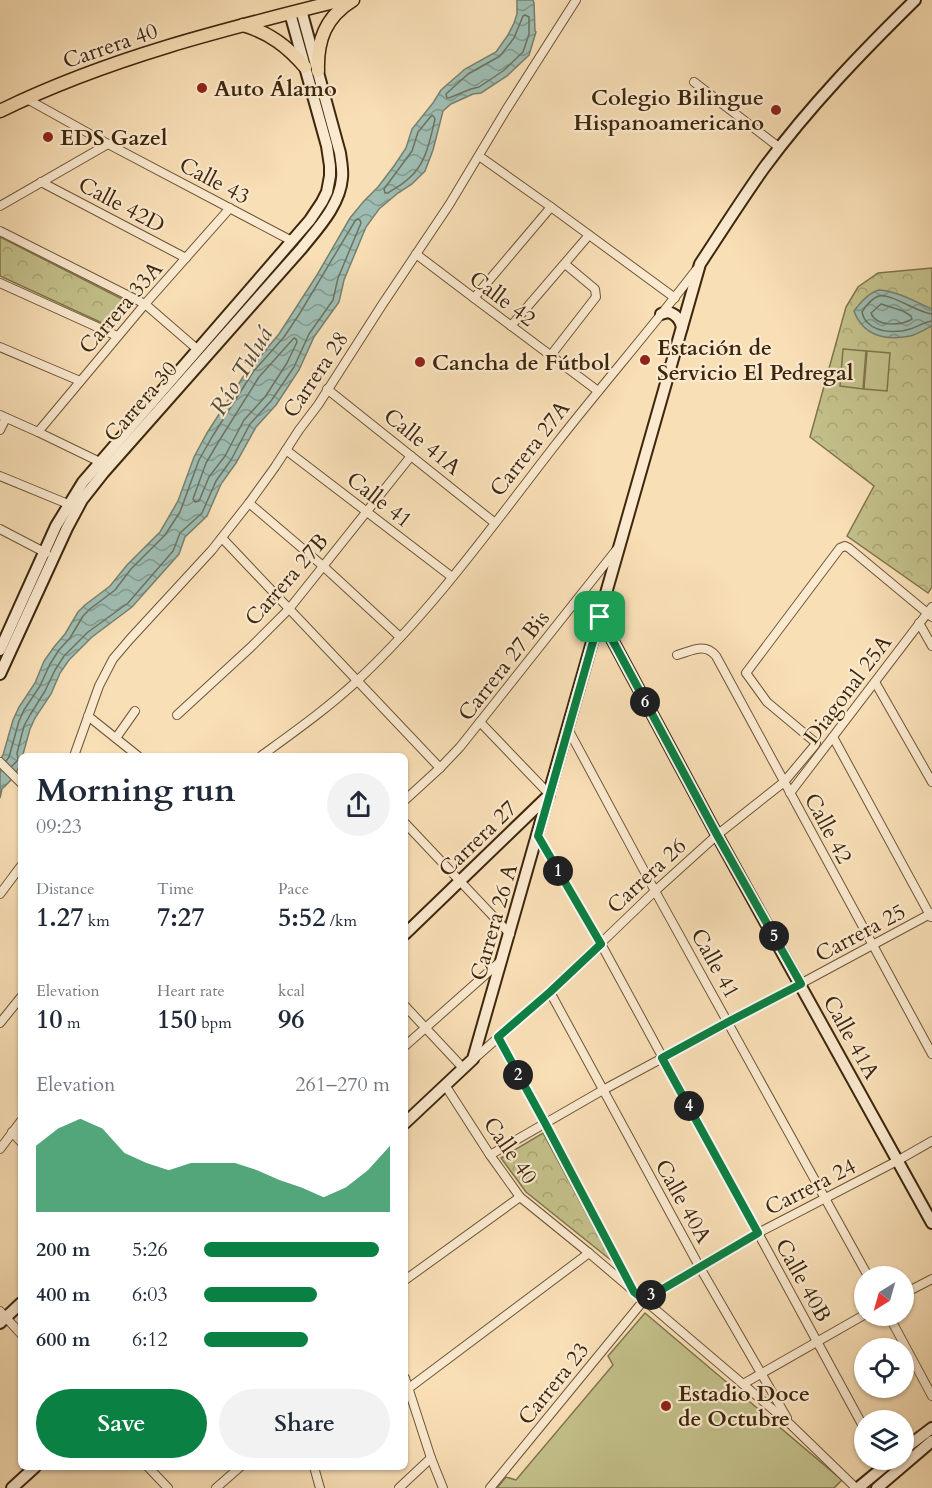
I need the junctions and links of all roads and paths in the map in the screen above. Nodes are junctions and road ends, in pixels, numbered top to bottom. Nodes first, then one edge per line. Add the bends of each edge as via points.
1 (342, 0) edge
2 (353, 0) edge
3 (576, 0) edge
4 (915, 0) edge
5 (295, 12) junction
6 (242, 25) junction
7 (305, 67) junction
8 (318, 71) junction
9 (694, 82) dead end
10 (27, 99) junction
11 (0, 111) edge
12 (108, 144) junction
13 (780, 148) junction
14 (478, 156) junction
15 (41, 182) junction
16 (330, 198) junction
17 (0, 206) edge
18 (551, 207) junction
19 (230, 208) junction
20 (0, 231) edge
21 (590, 235) junction
22 (292, 241) junction
23 (416, 254) junction
24 (186, 258) junction
25 (565, 264) junction
26 (700, 264) junction
27 (0, 283) edge
28 (474, 298) junction
29 (675, 298) junction
30 (145, 304) junction
31 (661, 314) junction
32 (511, 326) junction
33 (682, 327) junction
34 (117, 336) junction
35 (205, 346) junction
36 (0, 347) edge
37 (551, 355) junction
38 (80, 381) junction
39 (327, 389) junction
40 (598, 391) junction
41 (3, 416) edge
42 (0, 429) edge
43 (38, 432) junction
44 (286, 450) junction
45 (411, 456) junction
46 (104, 465) junction
47 (0, 476) edge
48 (249, 503) junction
49 (68, 504) junction
50 (366, 512) junction
51 (495, 523) junction
52 (0, 529) edge
53 (222, 538) junction
54 (620, 545) junction
55 (49, 554) junction
56 (323, 566) junction
57 (452, 578) junction
58 (289, 609) junction
59 (931, 613) edge
60 (600, 617) junction
61 (920, 623) junction
62 (400, 637) junction
63 (4, 644) edge
64 (932, 646) edge
65 (677, 655) dead end
66 (0, 674) edge
67 (357, 681) junction
68 (875, 682) junction
69 (135, 711) dead end
70 (177, 715) dead end
71 (88, 716) junction
72 (480, 722) junction
73 (568, 729) junction
74 (833, 737) junction
75 (116, 738) junction
76 (75, 753) edge
77 (134, 753) edge
78 (265, 753) edge
79 (0, 762) edge
80 (440, 768) junction
81 (928, 768) edge
82 (18, 780) edge
83 (784, 782) junction
84 (932, 782) edge
85 (790, 793) junction
86 (550, 795) junction
87 (408, 797) edge
88 (408, 826) edge
89 (717, 835) junction
90 (538, 836) junction
91 (18, 870) edge
92 (460, 881) junction
93 (655, 891) junction
94 (0, 894) edge
95 (931, 915) edge
96 (408, 931) edge
97 (510, 934) junction
98 (601, 944) junction
99 (872, 945) junction
100 (503, 958) junction
101 (801, 984) junction
102 (550, 992) junction
103 (18, 1001) edge
104 (408, 1009) edge
105 (728, 1022) junction
106 (0, 1023) edge
107 (425, 1027) junction
108 (498, 1037) junction
109 (408, 1043) edge
110 (932, 1054) edge
111 (662, 1058) junction
112 (474, 1059) junction
113 (463, 1068) junction
114 (445, 1085) junction
115 (603, 1090) junction
116 (408, 1120) edge
117 (545, 1123) junction
118 (18, 1124) edge
119 (12, 1132) junction
120 (18, 1139) edge
121 (932, 1141) edge
122 (0, 1149) edge
123 (490, 1155) junction
124 (897, 1161) junction
125 (520, 1197) junction
126 (825, 1199) junction
127 (932, 1223) edge
128 (758, 1233) junction
129 (589, 1253) junction
130 (617, 1259) junction
131 (699, 1266) junction
132 (862, 1266) edge
133 (607, 1269) junction
134 (408, 1278) edge
135 (932, 1279) edge
136 (914, 1288) edge
137 (634, 1292) junction
138 (644, 1300) junction
139 (18, 1305) edge
140 (2, 1317) edge
141 (854, 1321) edge
142 (894, 1326) edge
143 (18, 1331) edge
144 (817, 1341) junction
145 (760, 1374) junction
146 (743, 1384) junction
147 (409, 1388) joint
148 (932, 1396) edge
149 (854, 1410) edge
150 (791, 1425) junction
151 (932, 1428) edge
152 (932, 1441) edge
153 (914, 1442) edge
154 (431, 1458) junction
155 (31, 1470) edge
156 (151, 1470) edge
157 (237, 1470) edge
158 (315, 1470) edge
159 (877, 1470) edge
160 (12, 1488) edge
161 (168, 1488) edge
162 (216, 1488) edge
163 (320, 1488) edge
164 (399, 1488) edge
165 (443, 1488) edge
166 (490, 1488) edge
167 (857, 1488) edge
168 (877, 1488) edge

1 - 5 main road, Carrera 40
2 - 8 main road via 339,10 323,33 318,47
3 - 14 street, Carrera 28
4 - 13 street, Carrera 27A via 864,50
5 - 6 main road, Carrera 40
5 - 7 street
5 - 8 street
6 - 7 main road via 280,42
6 - 10 main road, Carrera 40 via 134,57
7 - 16 street, Carrera 30 via 327,146
8 - 16 street, Carrera 30 via 339,147 342,177 341,186
9 - 13 street
10 - 11 main road, Carrera 40
10 - 12 street, Calle 43
12 - 15 street
12 - 19 street, Calle 43
13 - 26 street, Carrera 27A
14 - 18 street
14 - 23 street, Carrera 28
15 - 17 street
15 - 24 street, Calle 42D
16 - 22 street, Carrera 30
16 - 35 street, Carrera 30 via 330,212 313,235
18 - 21 street
18 - 28 street
19 - 22 street, Calle 43
19 - 24 street, Carrera 33A
20 - 30 street
21 - 25 street
21 - 29 street
22 - 35 street, Carrera 30
23 - 28 street, Calle 42
23 - 39 street, Carrera 28
24 - 30 street, Carrera 33A
25 - 32 street
25 - 37 street via 595,289 596,297
26 - 29 street, Carrera 27A
26 - 33 street, Carrera 26 A
27 - 34 street
28 - 32 street, Calle 42
29 - 31 street, Carrera 27A
30 - 34 street, Carrera 33A
30 - 35 street
31 - 33 street via 674,315
31 - 40 street, Carrera 27A
32 - 37 street, Calle 42
33 - 54 street, Carrera 26 A
34 - 38 street, Carrera 33A
35 - 46 street, Carrera 30
36 - 38 street
37 - 40 street, Calle 42
38 - 43 street, Carrera 33A
39 - 44 street, Carrera 28
39 - 45 street, Calle 41A
40 - 51 street, Carrera 27A
41 - 42 street
41 - 43 street
43 - 46 street
44 - 48 street, Carrera 28
44 - 50 street, Calle 41
45 - 50 street, Carrera 27B
45 - 51 street, Calle 41A
46 - 49 street, Carrera 30 via 83,482
46 - 55 street, Carrera 30
47 - 49 street
48 - 53 street, Carrera 28
48 - 56 street
49 - 55 street, Carrera 30
50 - 56 street, Carrera 27B
50 - 57 street, Calle 41
51 - 57 street, Carrera 27A
52 - 55 street
53 - 58 street
53 - 71 street, Carrera 28 via 113,659
54 - 60 street, Carrera 26 A
54 - 72 street, Carrera 27 Bis
55 - 63 street, Carrera 30
56 - 58 street, Carrera 27B
56 - 62 street
57 - 62 street, Carrera 27A
58 - 67 street
58 - 70 street, Carrera 27B
59 - 61 street, Diagonal 25A
59 - 83 street, Carrera 26 via 849,548 840,548 746,673 766,702 816,743
60 - 73 street, Carrera 26 A
60 - 89 street, Calle 41A
61 - 64 street
61 - 68 street, Diagonal 25A
62 - 67 street, Carrera 27A
63 - 66 street, Carrera 30
65 - 83 street, Calle 42 via 703,647 713,652
67 - 78 street, Carrera 27A
67 - 80 street
68 - 74 street, Diagonal 25A
68 - 81 street
69 - 75 street
71 - 75 street
71 - 76 street, Carrera 28
72 - 80 street, Carrera 27 Bis
72 - 86 street
73 - 86 street, Carrera 26 A
73 - 93 street, Calle 41
74 - 85 street, Diagonal 25A
74 - 95 street
75 - 77 street
79 - 82 street
80 - 87 street, Carrera 27 Bis
81 - 84 street
83 - 85 street, Calle 42
83 - 89 street, Carrera 26
85 - 99 street, Calle 42
86 - 90 street, Carrera 26 A
86 - 92 street, Carrera 27
88 - 92 street
89 - 93 street, Carrera 26
89 - 101 street, Calle 41A
90 - 97 street, Carrera 26 A
90 - 98 street, Calle 40B
91 - 94 street
92 - 96 street, Carrera 27
92 - 97 street
93 - 98 street, Carrera 26
93 - 105 street, Calle 41
95 - 99 street, Carrera 25
97 - 100 street, Carrera 26 A
98 - 102 street, Carrera 26
98 - 111 street, Calle 40B
99 - 101 street, Carrera 25
99 - 110 street, Calle 42
100 - 107 street
100 - 112 street, Carrera 26 A
101 - 105 street, Carrera 25
101 - 124 street, Calle 41A
102 - 108 street, Carrera 26
102 - 115 street, Calle 40A
103 - 106 street
104 - 107 street
105 - 111 street, Carrera 25
105 - 126 street, Calle 41
107 - 109 street
107 - 113 street
108 - 112 street, Carrera 26
108 - 117 street
111 - 115 street, Carrera 25
111 - 128 street, Calle 40B
112 - 113 street, Carrera 26
113 - 114 street, Carrera 26
114 - 116 street, Carrera 26
114 - 123 street, Calle 40
115 - 117 street, Carrera 25
115 - 131 street, Calle 40A
117 - 123 street, Carrera 25
117 - 130 street
118 - 119 street
119 - 120 street
119 - 122 street
121 - 124 street, Carrera 24
123 - 125 street, Calle 40
124 - 126 street, Carrera 24
124 - 127 street, Calle 41A
125 - 129 street, Calle 40
125 - 134 street
126 - 128 street, Carrera 24
126 - 132 street, Calle 41
128 - 131 street, Carrera 24
128 - 144 street, Calle 40B
129 - 133 street, Calle 40
129 - 147 street
130 - 133 street
130 - 137 street
131 - 138 street, Carrera 24
131 - 145 street, Calle 40A
133 - 137 street, Calle 40
135 - 136 street
137 - 138 street, Calle 40
138 - 146 street, Calle 40
138 - 166 street, Carrera 23
139 - 140 street
140 - 143 street
141 - 144 street
142 - 148 street
144 - 145 street
144 - 149 street, Calle 40B
145 - 146 street
145 - 150 street, Calle 40A
146 - 150 street, Calle 40
147 - 154 street
150 - 167 street, Calle 40
151 - 153 street
152 - 168 street
154 - 164 street
154 - 165 street
155 - 160 street
156 - 161 street
157 - 162 street
158 - 163 street
159 - 167 street

